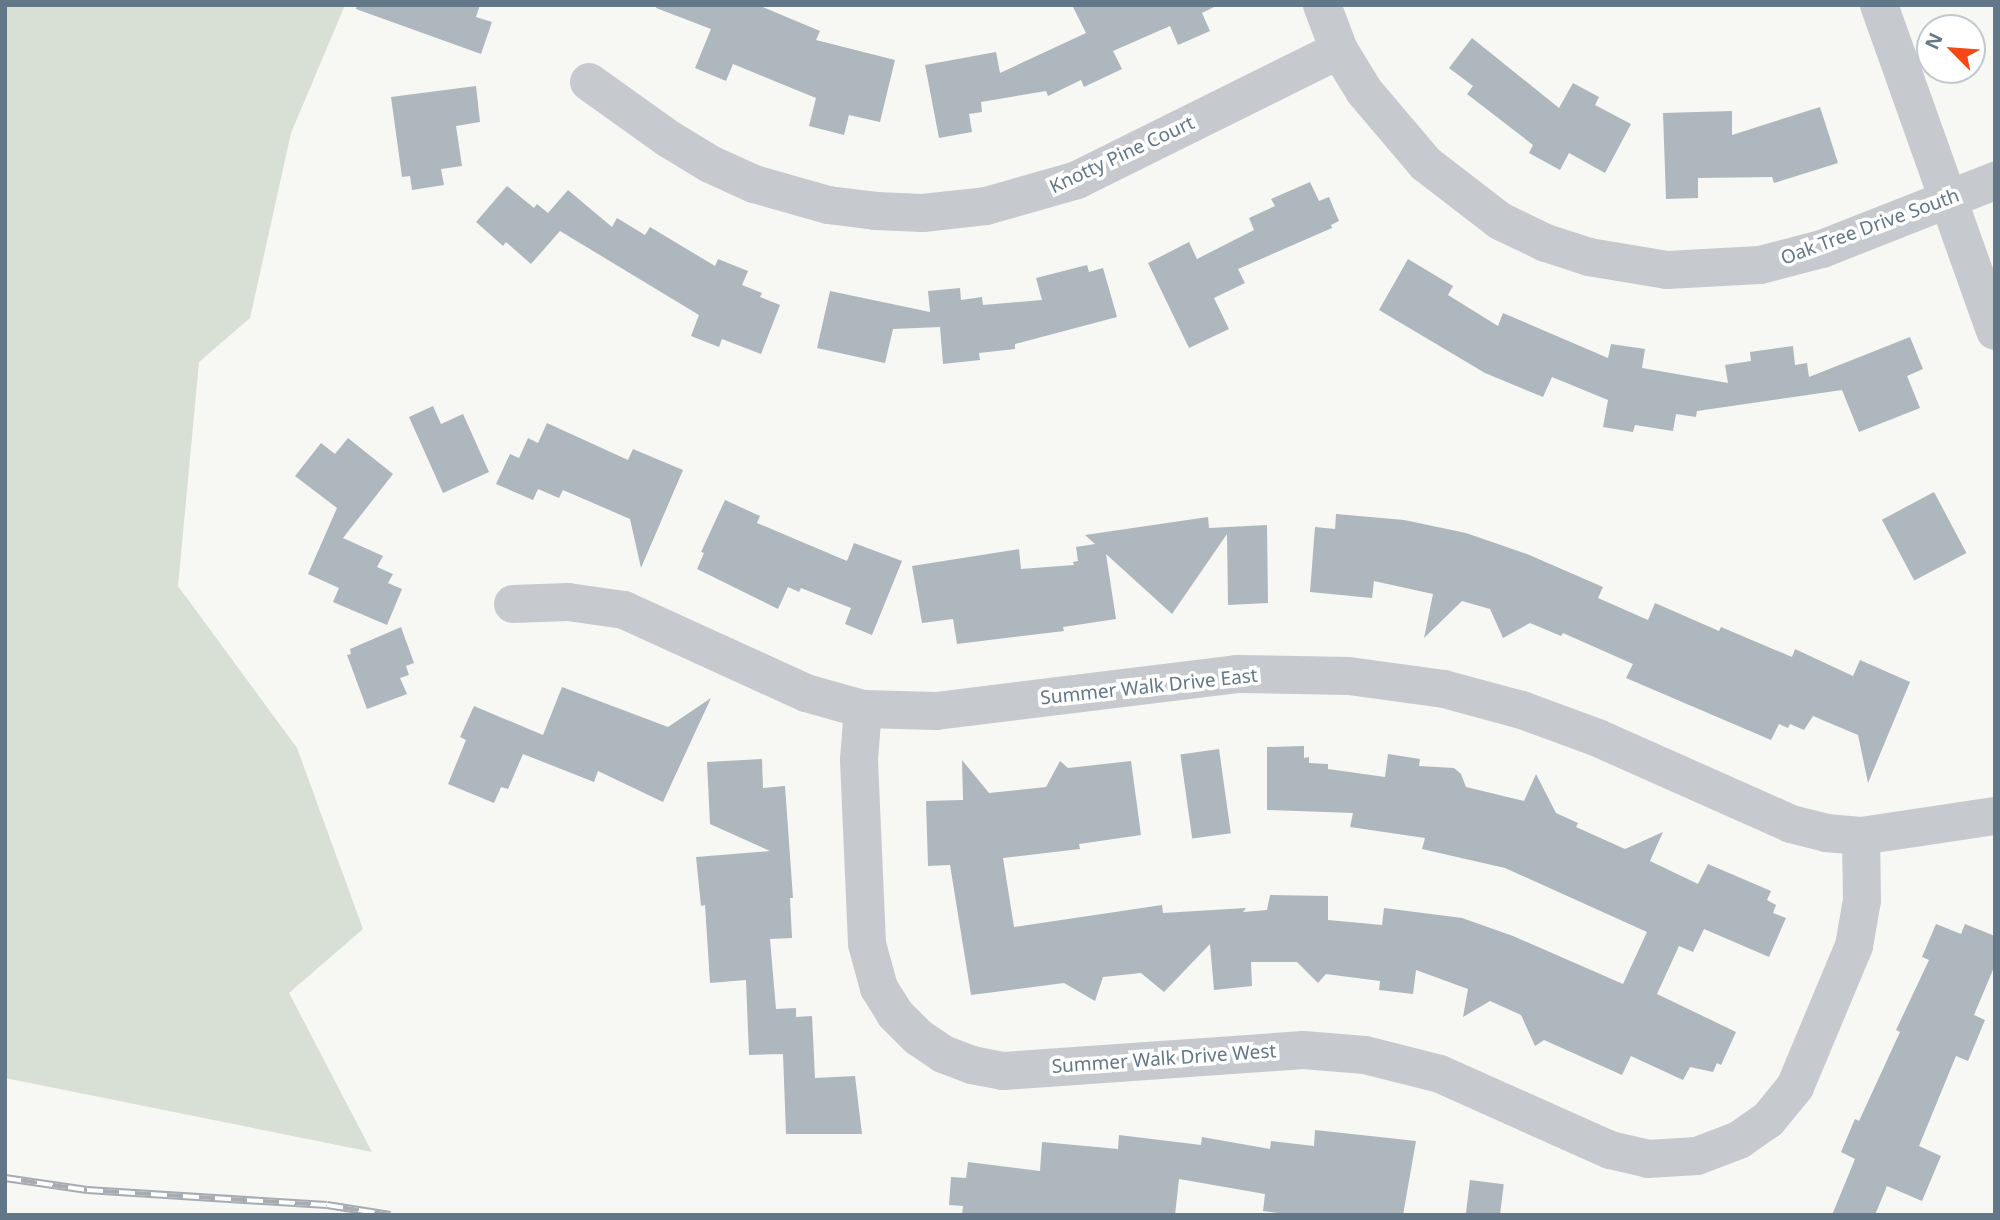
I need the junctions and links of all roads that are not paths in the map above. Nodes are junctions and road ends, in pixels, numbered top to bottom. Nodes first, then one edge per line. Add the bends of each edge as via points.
1 (1322, 5) edge
2 (1879, 5) edge
3 (1339, 50) junction
4 (589, 82) dead end
5 (1995, 181) edge
6 (1946, 201) junction
7 (1995, 331) edge
8 (513, 604) dead end
9 (863, 709) junction
10 (1995, 794) edge
11 (1995, 816) edge
12 (1861, 836) junction

1 - 3 street, Oak Tree Drive South
2 - 6 street
3 - 4 street, Knotty Pine Court via 1077,180 1006,202 923,212 828,205 754,184 668,139
3 - 6 street, Oak Tree Drive South via 1373,104 1449,185 1500,221 1589,257 1635,267 1698,271 1745,267 1792,258
5 - 6 street, Oak Tree Drive South
6 - 7 street
8 - 9 street, Summer Walk Drive East via 568,602 624,610 806,693
9 - 12 street, Summer Walk Drive East via 936,711 1237,674 1349,676 1398,682 1522,710 1598,738 1791,824
9 - 12 street, Summer Walk Drive West via 859,760 867,944 879,988 895,1014 943,1054 1003,1070 1303,1050 1396,1061 1440,1074 1634,1157 1697,1156 1739,1140 1768,1120 1795,1087 1848,964 1862,901
10 - 12 street, Summer Walk Drive East via 1896,821
11 - 12 street, Summer Walk Drive East

